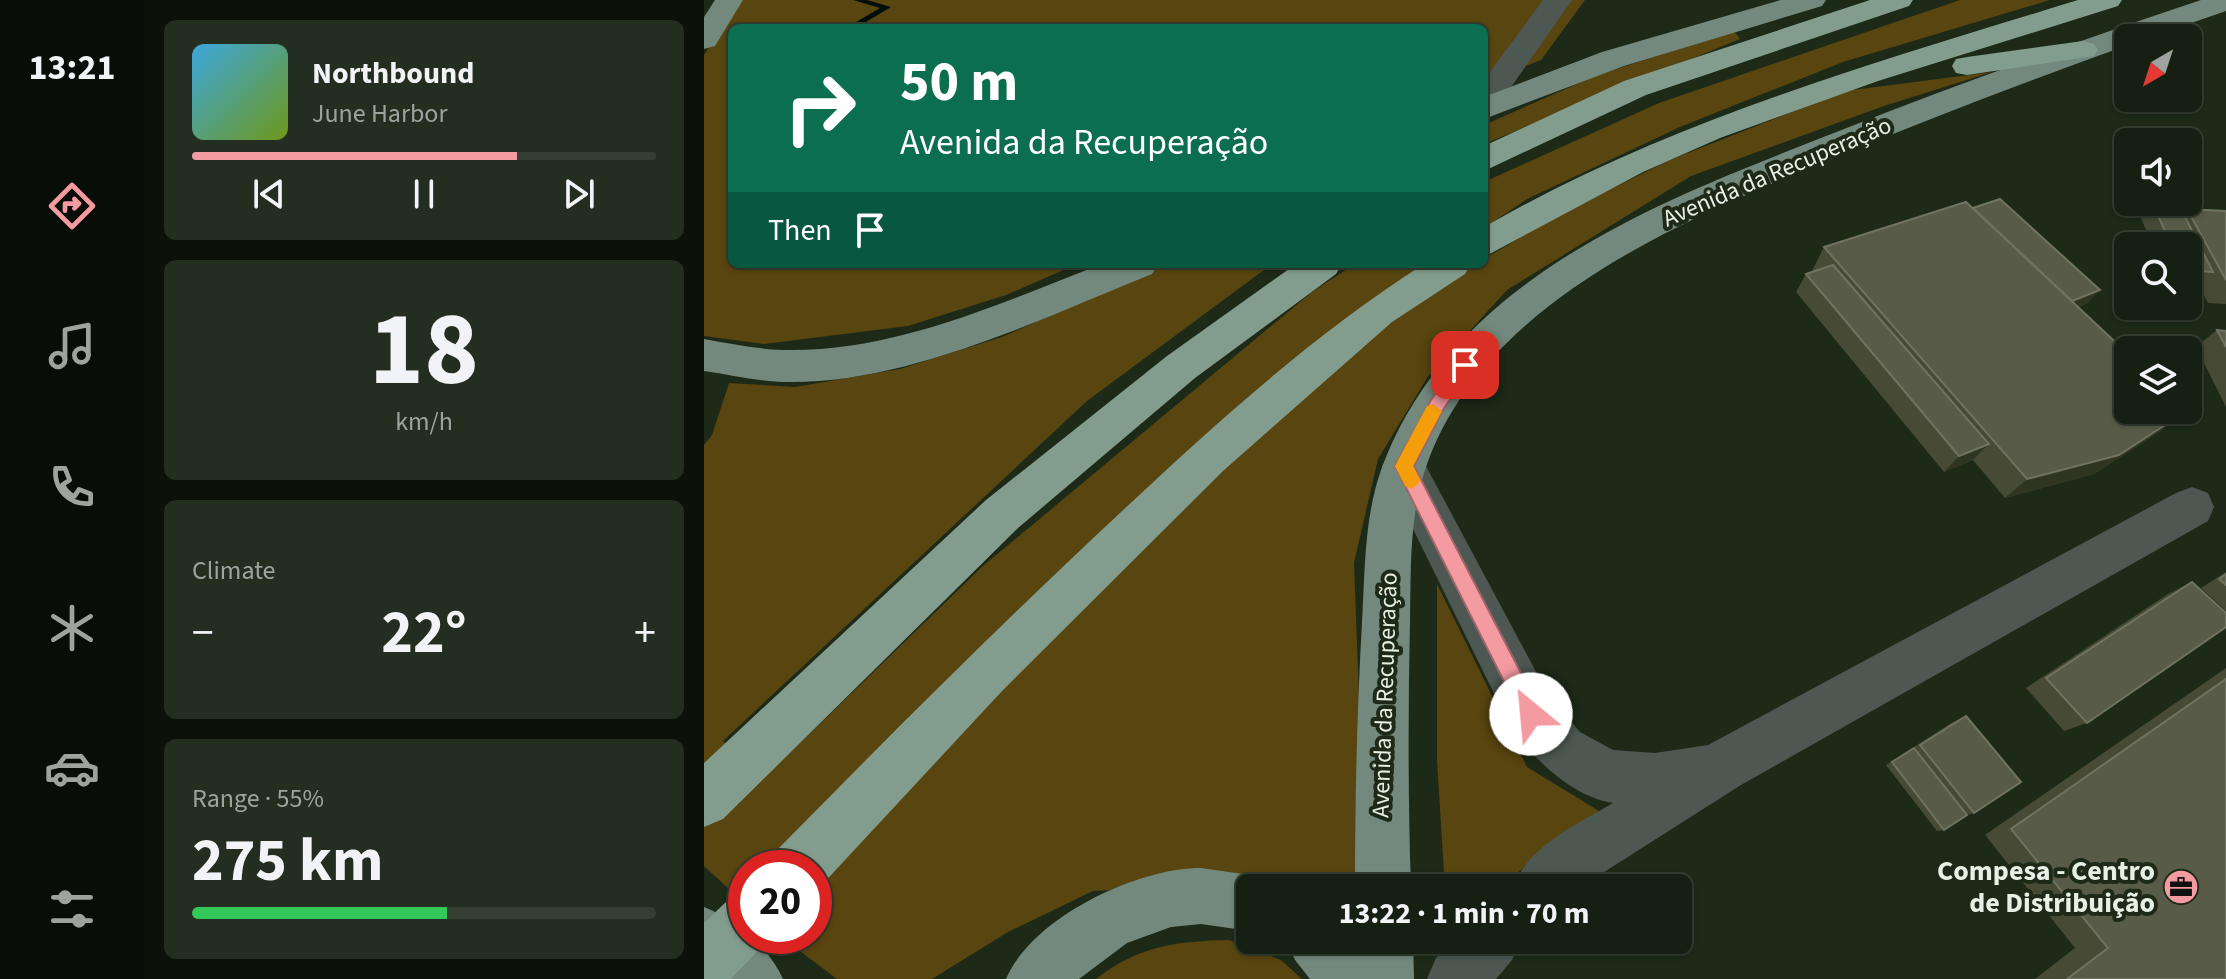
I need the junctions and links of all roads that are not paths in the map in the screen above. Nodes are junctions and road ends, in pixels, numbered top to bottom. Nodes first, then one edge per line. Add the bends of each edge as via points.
1 (729, 0) edge
2 (1558, 0) edge
3 (1812, 0) edge
4 (1899, 0) edge
5 (2108, 0) edge
6 (2226, 1) edge
7 (704, 40) edge
8 (2083, 50) junction
9 (1842, 84) junction
10 (1488, 100) edge
11 (1488, 105) edge
12 (1488, 158) edge
13 (1488, 241) edge
14 (1129, 268) edge
15 (1317, 268) edge
16 (1446, 268) edge
17 (704, 355) edge
18 (1404, 466) junction
19 (2192, 507) dead end
20 (1722, 766) junction
21 (704, 800) edge
22 (817, 850) edge
23 (1383, 874) edge
24 (1553, 874) edge
25 (1236, 901) edge
26 (704, 936) edge
27 (728, 940) edge
28 (1327, 954) edge
29 (1384, 954) edge
30 (1479, 954) edge
31 (704, 965) edge
32 (753, 979) edge
33 (1036, 979) edge
34 (1349, 979) edge
35 (1384, 979) edge
36 (1457, 979) edge

1 - 7 main road
2 - 10 lane
3 - 11 main road via 1613,59
4 - 12 highway via 1635,88
5 - 9 highway
6 - 8 main road, Avenida da Recuperação
8 - 9 highway
8 - 18 main road, Avenida da Recuperação via 1742,182 1579,268 1519,310 1481,346 1449,385
9 - 13 highway via 1639,161 1530,214
14 - 17 main road via 983,325 898,349 801,366
15 - 21 highway via 1181,367 1002,514
16 - 22 highway via 1378,312 1208,458 985,673
18 - 20 lane via 1531,714 1562,750 1608,776 1655,779
18 - 23 main road, Avenida da Recuperação via 1391,511 1380,750
19 - 20 lane
20 - 24 lane
25 - 33 main road via 1194,896 1130,911 1067,947
26 - 32 main road
27 - 31 highway
28 - 34 main road
29 - 35 main road
30 - 36 lane

